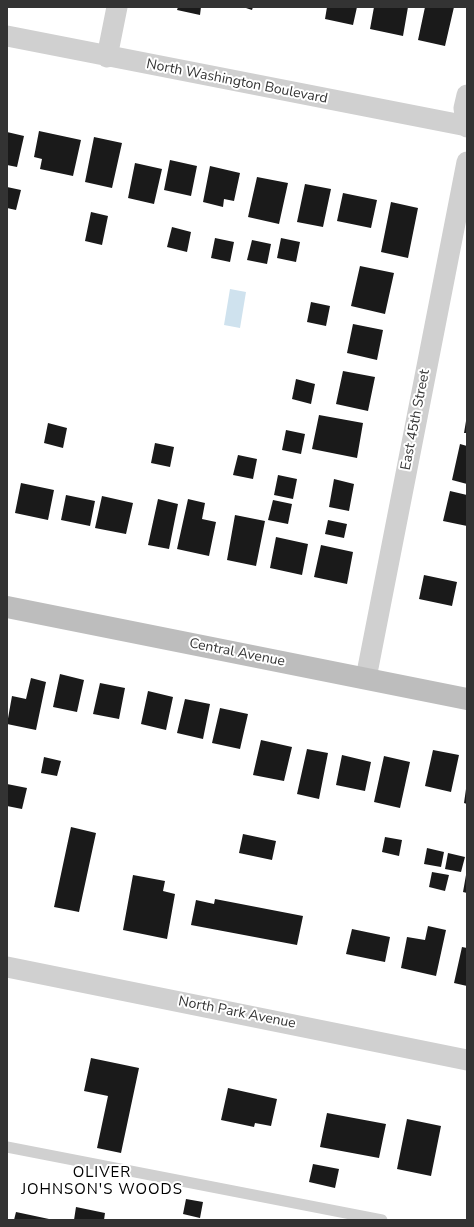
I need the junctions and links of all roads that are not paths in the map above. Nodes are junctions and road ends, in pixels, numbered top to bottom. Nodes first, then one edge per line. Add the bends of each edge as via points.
1 (117, 7) edge
2 (7, 36) edge
3 (107, 57) junction
4 (467, 95) edge
5 (467, 126) edge
6 (467, 162) edge
7 (7, 607) edge
8 (366, 678) junction
9 (467, 699) edge
10 (7, 967) edge
11 (467, 1060) edge
12 (7, 1147) edge
13 (382, 1220) edge

1 - 3 street
2 - 3 street, North Washington Boulevard
3 - 5 street, North Washington Boulevard
4 - 5 street via 464,108
6 - 8 street, East 45th Street
7 - 8 main road, Central Avenue
8 - 9 main road, Central Avenue
10 - 11 street, North Park Avenue
12 - 13 lane

